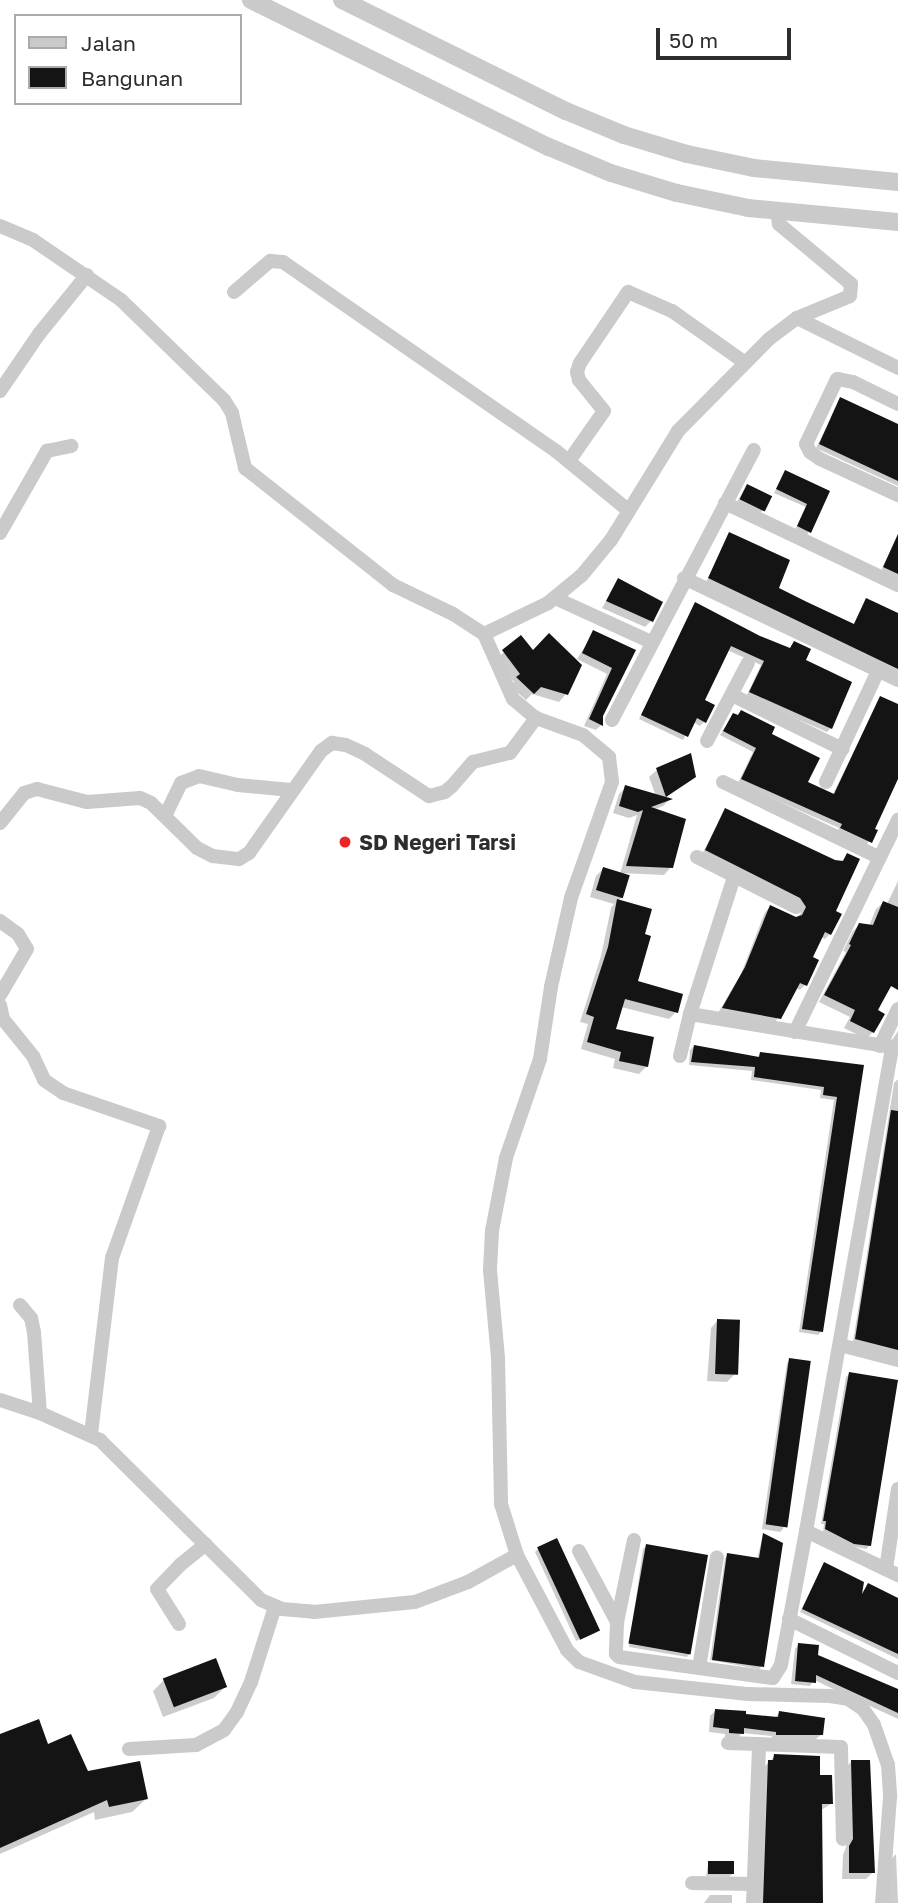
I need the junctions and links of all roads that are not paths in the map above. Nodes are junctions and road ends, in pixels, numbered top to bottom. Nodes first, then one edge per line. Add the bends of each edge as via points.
1 (251, 0) edge
2 (342, 0) edge
3 (898, 182) edge
4 (778, 212) junction
5 (898, 222) edge
6 (0, 226) edge
7 (87, 275) junction
8 (234, 292) dead end
9 (797, 318) junction
10 (744, 362) junction
11 (898, 368) edge
12 (0, 391) edge
13 (898, 404) edge
14 (71, 446) dead end
15 (754, 450) dead end
16 (569, 461) junction
17 (898, 495) edge
18 (725, 503) junction
19 (629, 511) junction
20 (0, 533) edge
21 (684, 578) junction
22 (898, 585) edge
23 (555, 598) junction
24 (484, 634) junction
25 (651, 642) junction
26 (748, 663) dead end
27 (879, 669) junction
28 (898, 680) edge
29 (732, 695) junction
30 (536, 718) junction
31 (612, 720) dead end
32 (707, 741) dead end
33 (842, 749) junction
34 (723, 782) dead end
35 (826, 782) dead end
36 (291, 790) junction
37 (164, 816) junction
38 (898, 820) edge
39 (0, 823) edge
40 (697, 857) dead end
41 (880, 858) junction
42 (734, 874) junction
43 (796, 907) dead end
44 (0, 921) edge
45 (0, 995) edge
46 (0, 1005) edge
47 (898, 1009) edge
48 (690, 1014) junction
49 (795, 1032) junction
50 (890, 1047) edge
51 (680, 1056) dead end
52 (20, 1304) dead end
53 (840, 1345) junction
54 (898, 1360) edge
55 (0, 1400) edge
56 (40, 1413) junction
57 (91, 1434) junction
58 (898, 1489) edge
59 (806, 1531) junction
60 (634, 1539) dead end
61 (894, 1540) edge
62 (206, 1544) junction
63 (579, 1551) dead end
64 (517, 1555) junction
65 (717, 1557) dead end
66 (892, 1572) edge
67 (275, 1607) junction
68 (789, 1619) junction
69 (617, 1622) junction
70 (179, 1624) dead end
71 (699, 1668) junction
72 (898, 1673) edge
73 (728, 1744) dead end
74 (759, 1744) junction
75 (129, 1749) dead end
76 (843, 1839) dead end
77 (692, 1884) dead end
78 (753, 1884) junction
79 (753, 1903) edge
80 (882, 1903) edge

1 - 4 street via 549,148 611,173 677,193
2 - 3 street via 624,135 754,168
4 - 5 street
4 - 9 street via 779,224 851,284 850,296
6 - 7 street via 33,240
7 - 12 street
7 - 24 street via 121,300 223,400 232,413 245,468 254,477 393,585
8 - 16 street via 270,261 283,262
9 - 10 street
9 - 11 street
10 - 16 street via 672,311 628,292 579,363 579,380 604,411
10 - 19 street via 678,431
13 - 17 street via 837,379 806,444 820,458
14 - 20 street via 47,450
15 - 18 street
16 - 19 street
18 - 21 street
18 - 22 street
19 - 23 street via 582,575
21 - 25 street
21 - 27 street
23 - 24 street
23 - 25 street
24 - 30 street via 513,699
25 - 31 street
26 - 29 street
27 - 28 street
27 - 33 street
29 - 32 street
29 - 33 street
30 - 36 street via 510,753 473,762 445,792 429,796 365,754 332,743
30 - 64 street via 576,731 605,750 613,772 571,898 540,1059 506,1158 492,1231 501,1504
33 - 35 street
34 - 41 street
36 - 37 street via 199,776 181,783
36 - 37 street via 249,853 239,859 197,848
37 - 39 street via 140,798 87,802 37,789 24,793
38 - 41 street
40 - 42 street
41 - 49 street
42 - 43 street
42 - 48 street
44 - 45 street via 18,934 27,949
46 - 57 street via 3,1019 33,1056 44,1080 63,1093 159,1126 112,1258
47 - 50 street
48 - 49 street
48 - 51 street
49 - 50 street
50 - 53 street
52 - 56 street via 31,1318 34,1332
53 - 54 street
53 - 59 street
55 - 56 street
56 - 57 street
57 - 62 street
58 - 61 street
59 - 66 street
59 - 68 street
60 - 69 street
61 - 66 street
62 - 67 street via 261,1600
62 - 70 street via 157,1590
63 - 69 street
64 - 67 street via 468,1582 415,1602 314,1612
64 - 80 street via 567,1650 589,1668 635,1682 848,1699 863,1709 874,1725 888,1765
65 - 71 street
67 - 75 street via 251,1682 224,1730 196,1745
68 - 71 street via 781,1665 773,1678
68 - 72 street
69 - 71 street via 614,1648 619,1657
73 - 74 street
74 - 76 street via 841,1747
74 - 78 street
77 - 78 street
78 - 79 street

